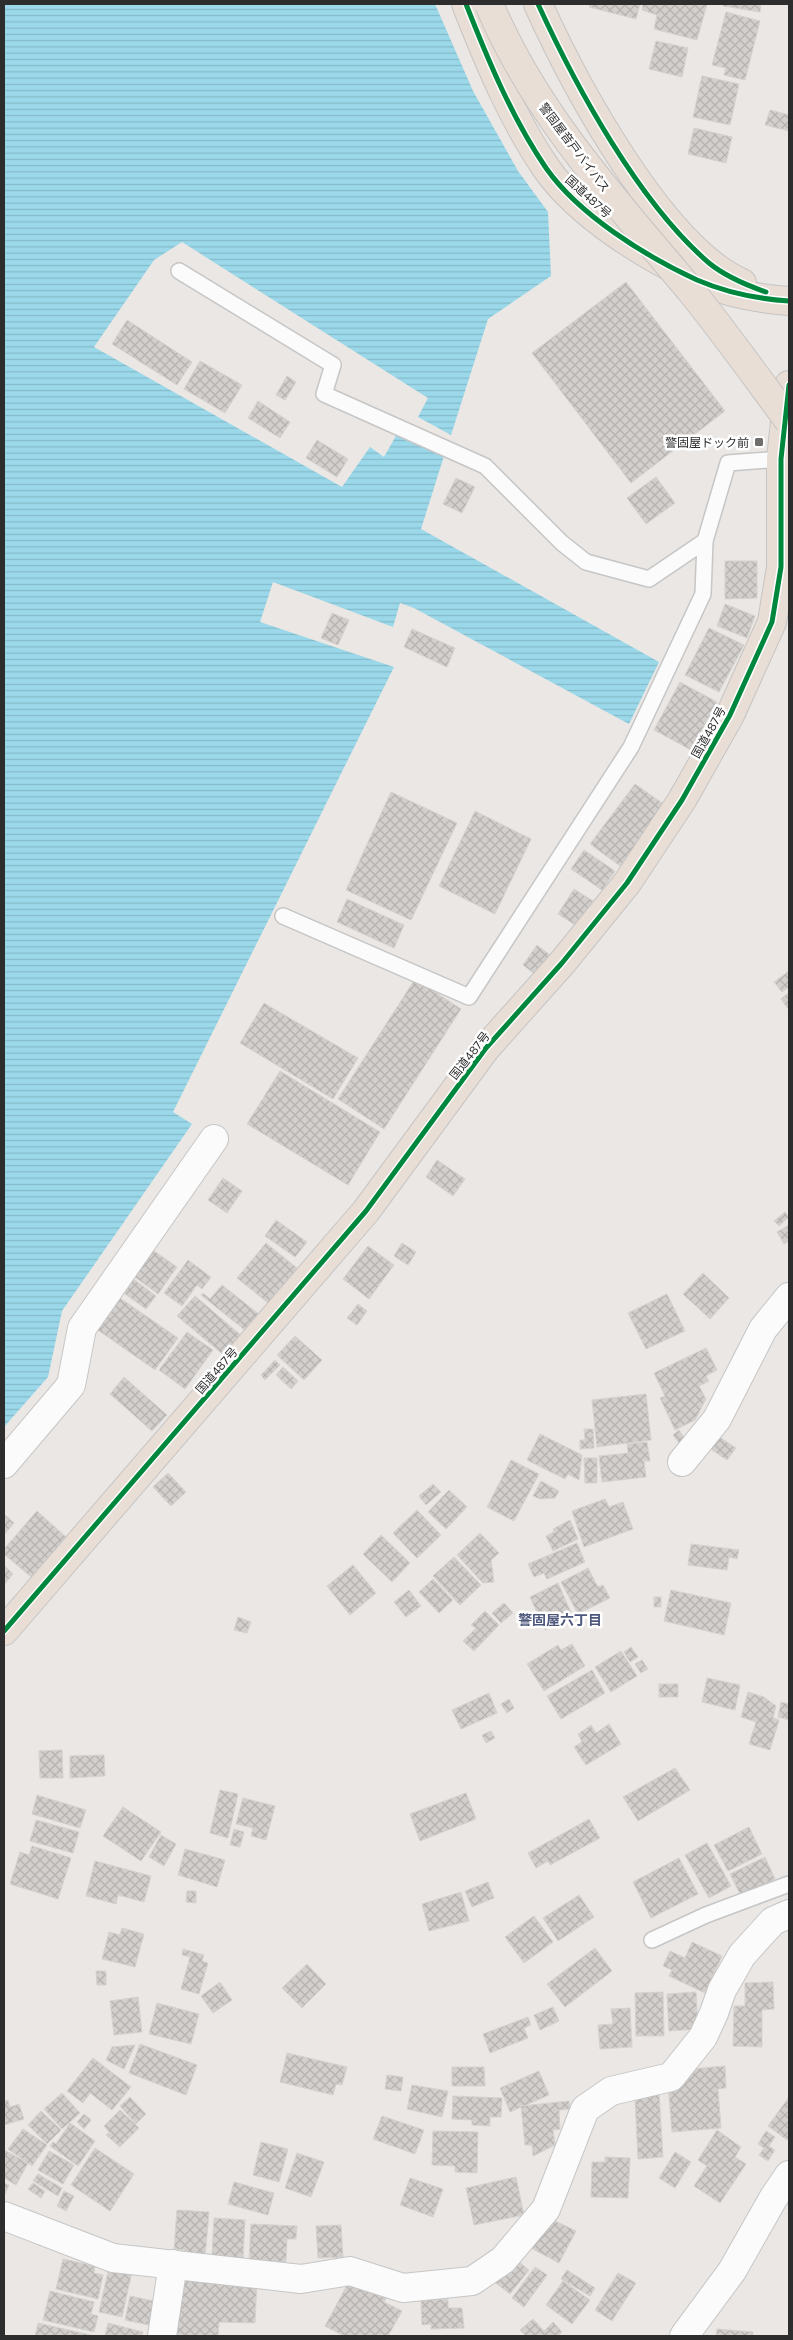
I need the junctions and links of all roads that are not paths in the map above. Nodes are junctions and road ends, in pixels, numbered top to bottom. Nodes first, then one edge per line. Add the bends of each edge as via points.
1 (466, 4) edge
2 (488, 4) edge
3 (538, 4) edge
4 (180, 271) dead end
5 (789, 300) edge
6 (789, 385) edge
7 (789, 421) edge
8 (781, 459) junction
9 (705, 541) junction
10 (283, 916) dead end
11 (214, 1139) dead end
12 (789, 1297) edge
13 (682, 1462) dead end
14 (4, 1464) edge
15 (4, 1631) edge
16 (789, 1884) edge
17 (789, 1914) edge
18 (652, 1940) dead end
19 (789, 2175) edge
20 (4, 2216) edge
21 (173, 2264) junction
22 (162, 2336) edge
23 (684, 2336) edge

1 - 5 highway, 国道487号 via 501,87 530,142 546,168 573,198 619,235 698,280 752,296
2 - 7 highway, 警固屋音戸バイパス, bridge via 538,99 572,148 692,293
3 - 5 highway, 国道487号 via 571,72 602,125 641,185 683,238 730,278
4 - 9 lane via 333,365 324,394 484,466 562,543 586,562 649,579
6 - 8 highway, 国道487号
8 - 9 lane via 728,463
8 - 15 highway, 国道487号 via 782,567 772,622 730,715 682,800 627,883 562,963 486,1048 366,1211
9 - 10 lane via 703,594 631,747 469,997
11 - 14 street via 82,1328 71,1385
12 - 13 street via 763,1329 717,1419
16 - 18 lane via 706,1914
17 - 21 street via 773,1921 742,1955 722,1990 702,2037 671,2077 611,2091 586,2109 546,2209 503,2260 472,2281 403,2288 350,2271 300,2279
19 - 23 street via 732,2271
20 - 21 street via 113,2258
21 - 22 street

